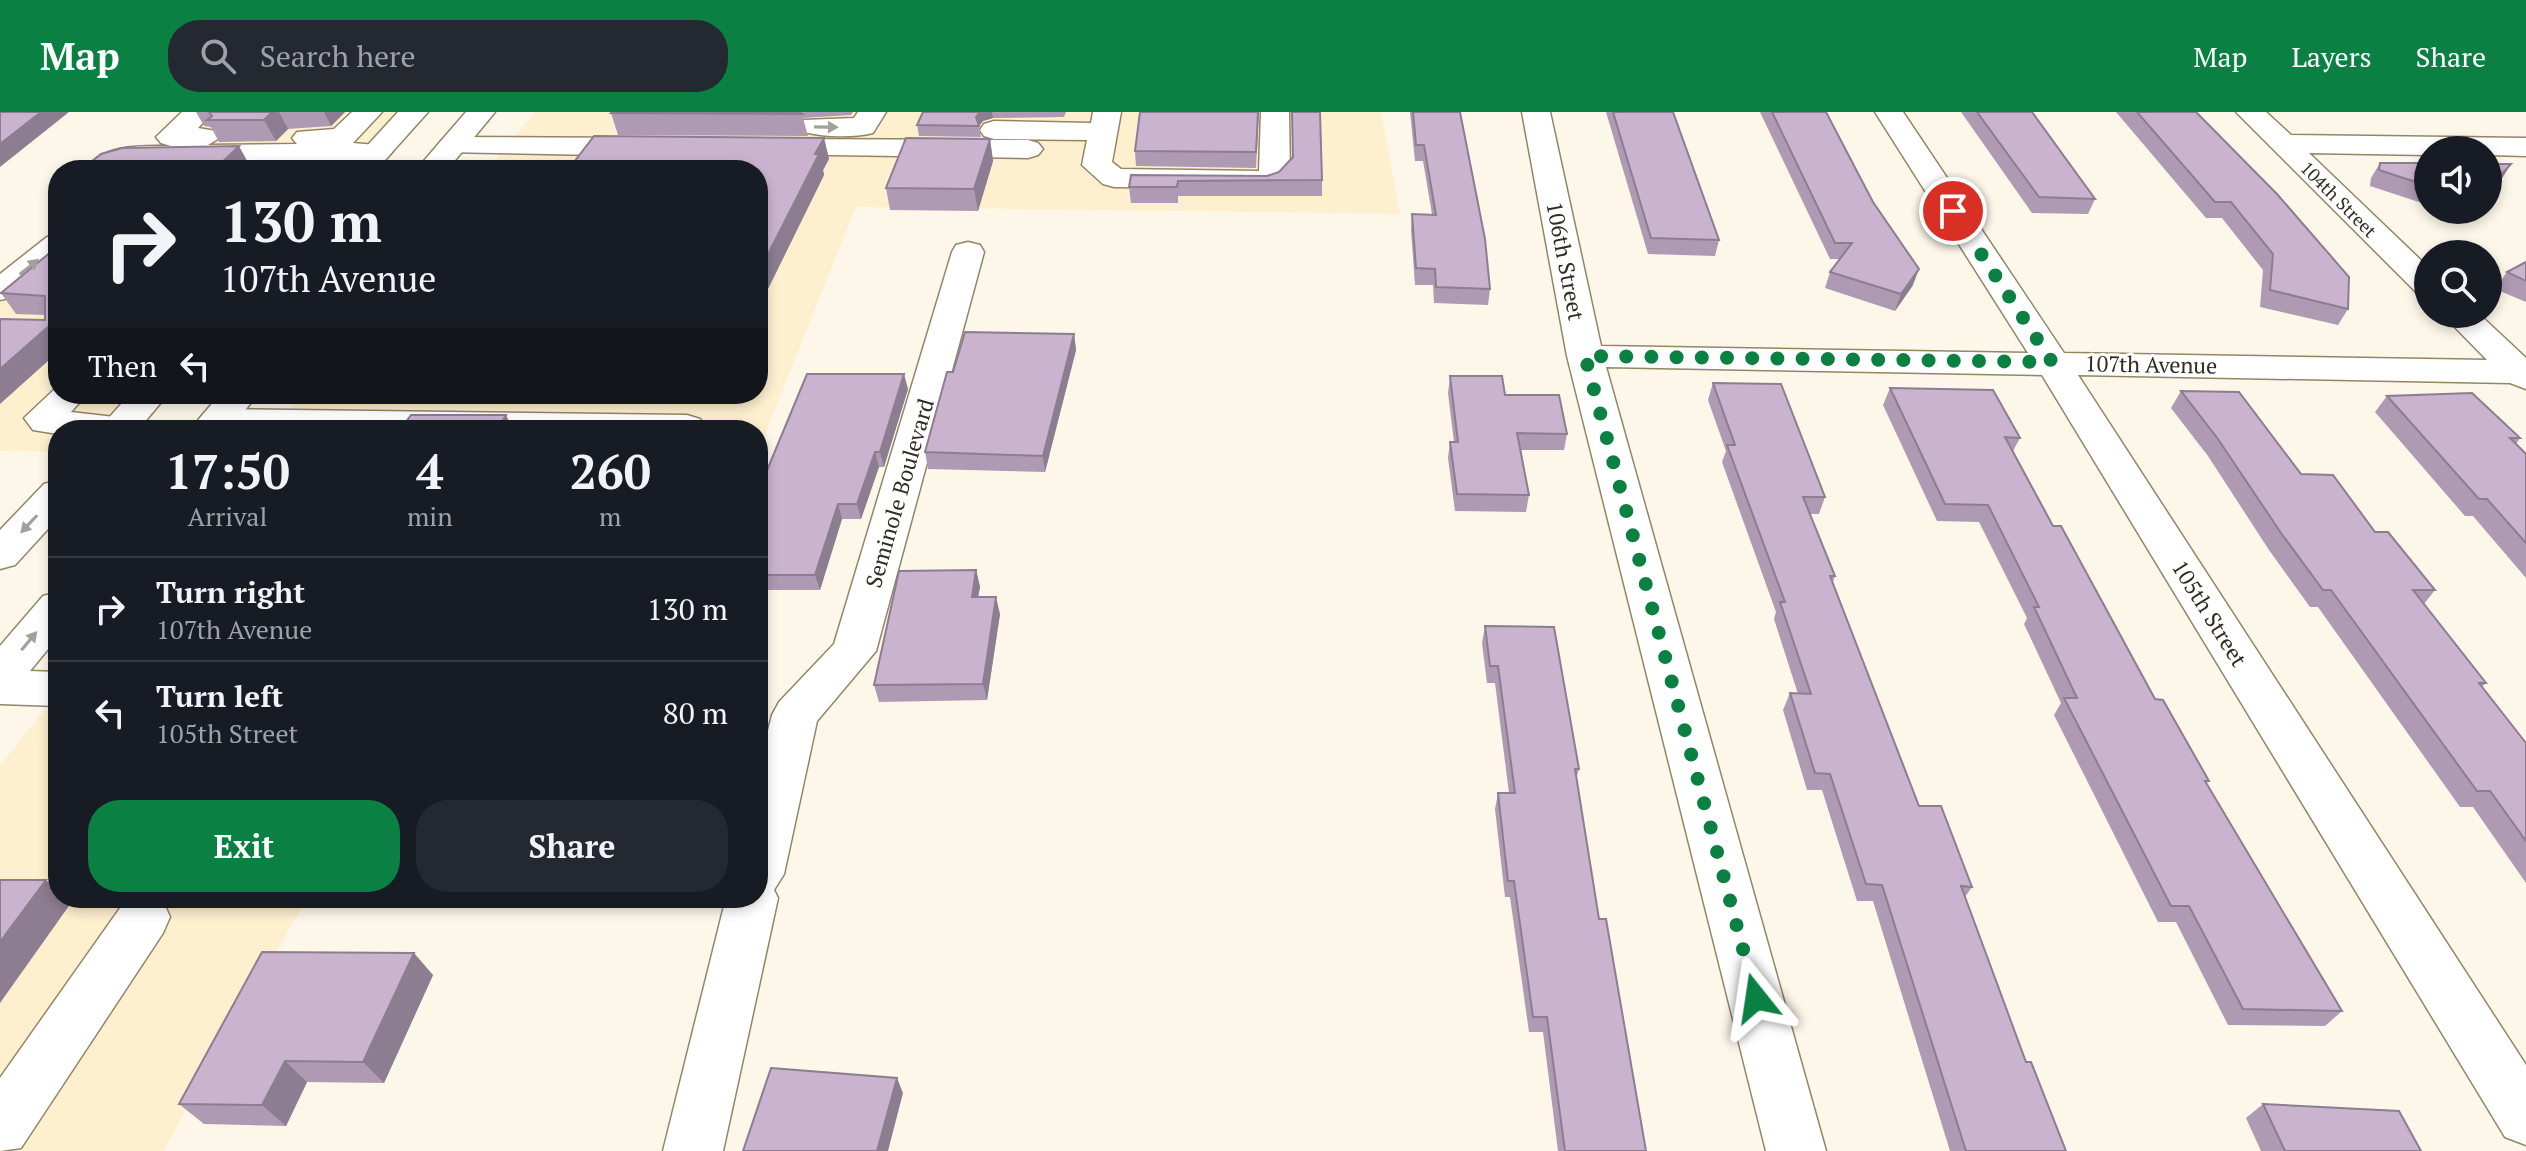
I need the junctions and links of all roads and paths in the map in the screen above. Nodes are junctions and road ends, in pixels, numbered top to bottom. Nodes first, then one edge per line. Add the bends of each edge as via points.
1 (199, 112) edge
2 (368, 112) edge
3 (414, 112) edge
4 (1275, 112) edge
5 (1536, 112) edge
6 (1889, 112) edge
7 (2250, 112) edge
8 (476, 118) edge
9 (868, 120) edge
10 (1105, 122) edge
11 (2283, 144) junction
12 (452, 146) junction
13 (2526, 147) edge
14 (1028, 149) dead end
15 (118, 160) edge
16 (328, 160) edge
17 (369, 160) edge
18 (440, 160) edge
19 (48, 252) edge
20 (968, 252) dead end
21 (2414, 271) edge
22 (0, 290) edge
23 (2474, 328) edge
24 (1585, 356) junction
25 (2052, 362) junction
26 (2524, 374) edge
27 (58, 404) edge
28 (141, 404) edge
29 (517, 409) edge
30 (222, 415) edge
31 (126, 420) edge
32 (621, 420) edge
33 (48, 422) edge
34 (48, 504) edge
35 (0, 555) edge
36 (48, 619) edge
37 (0, 676) edge
38 (0, 687) edge
39 (48, 689) edge
40 (777, 714) edge
41 (768, 790) edge
42 (750, 908) edge
43 (144, 917) dead end
44 (2526, 1117) edge
45 (0, 1128) edge
46 (693, 1151) edge
47 (1796, 1151) edge

1 - 2 street via 171,137 342,138
3 - 17 street
4 - 10 street via 1275,173 1266,180 1114,178 1097,165
5 - 24 street, 106th Street
6 - 25 street, 105th Street
7 - 11 street, 104th Street
8 - 12 street
8 - 12 street via 608,124 671,136
9 - 10 street
14 -> 9 street via 749,137
11 - 13 street
11 - 21 street, 104th Street
12 - 18 street
15 - 16 street via 127,155
22 -> 19 street
20 - 40 street, Seminole Boulevard via 854,651
23 - 26 street
24 - 25 street, 107th Avenue
24 - 47 street, 106th Street
25 - 26 street, 107th Avenue
25 - 44 street, 105th Street
27 - 33 street via 43,418
28 - 31 street
29 - 30 street
29 - 32 street
34 -> 35 street
37 -> 36 street
38 - 39 street
40 - 41 street, Seminole Boulevard
42 - 46 street
43 - 45 street

